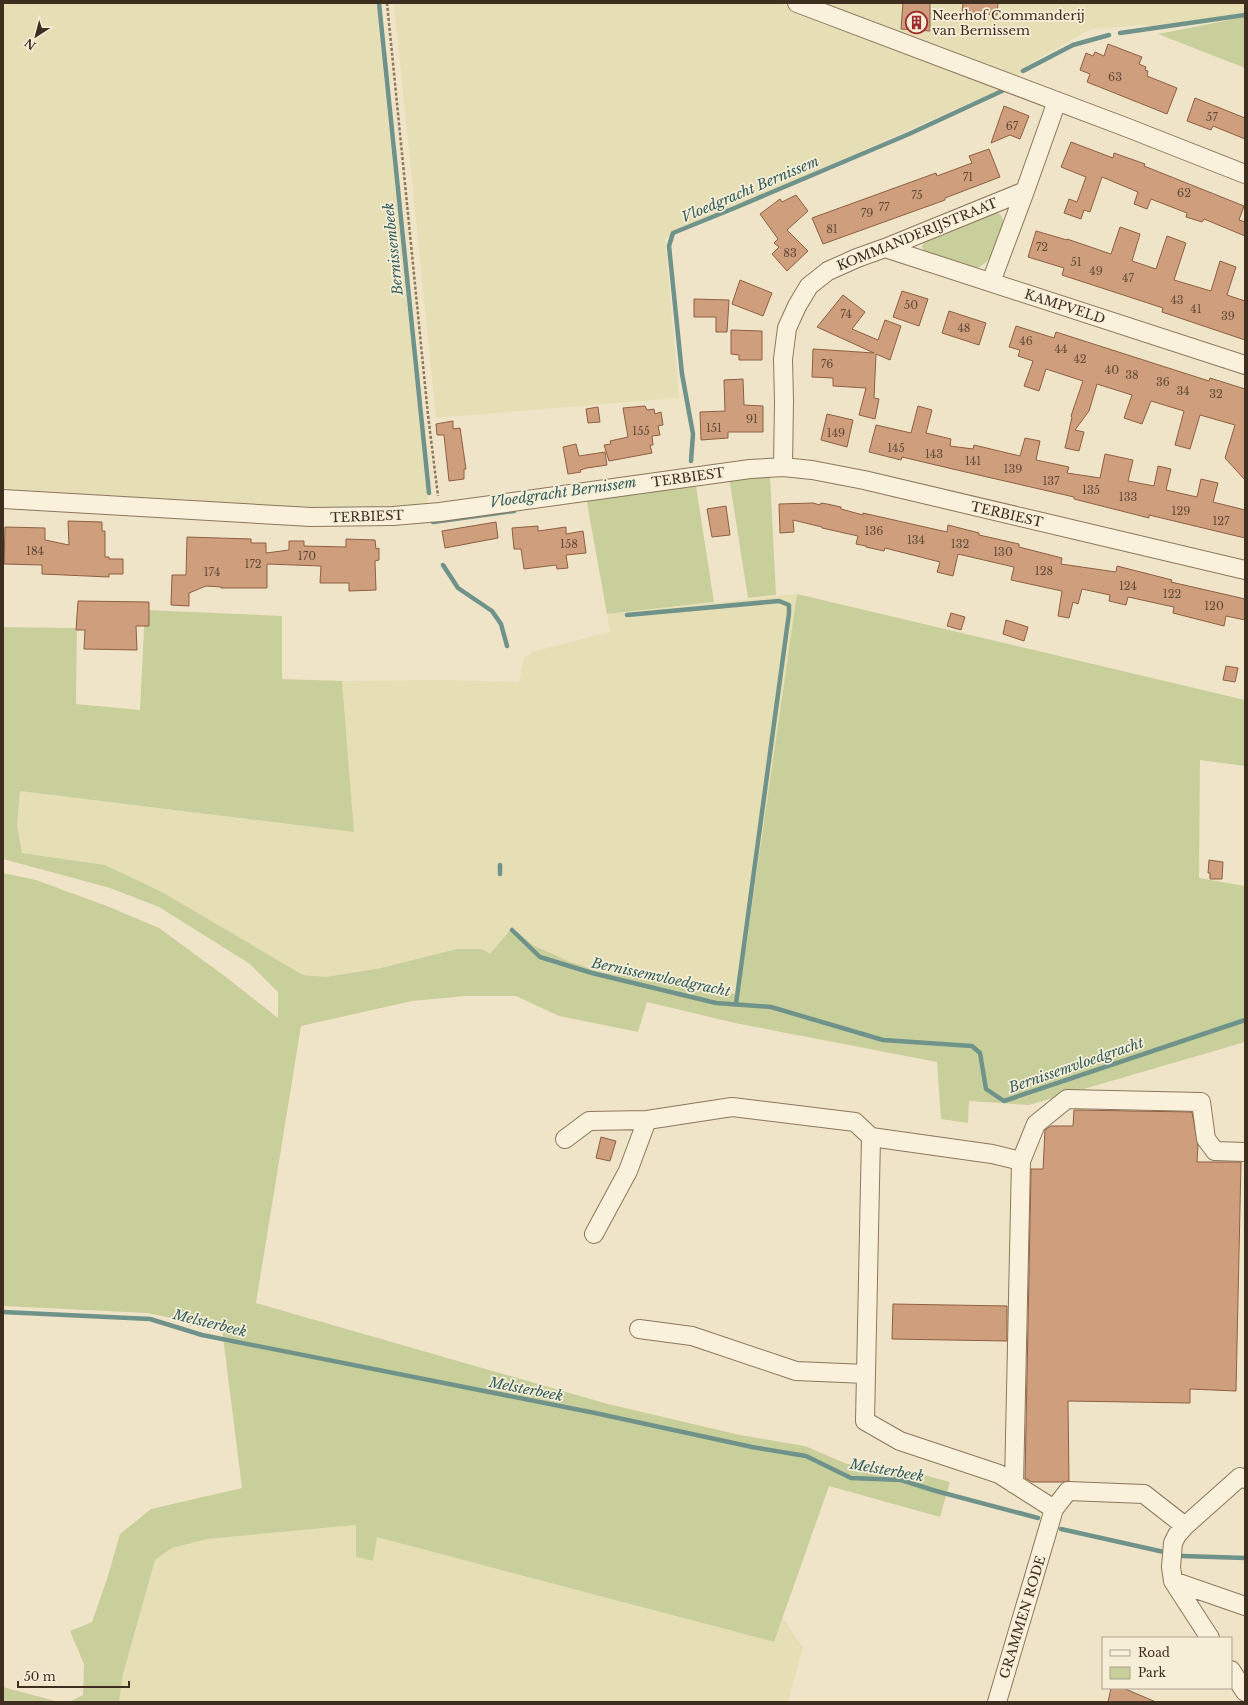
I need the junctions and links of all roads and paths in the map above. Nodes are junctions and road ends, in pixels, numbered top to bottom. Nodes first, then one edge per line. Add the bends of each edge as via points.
1 (387, 3) edge
2 (797, 3) edge
3 (1057, 101) junction
4 (1245, 174) edge
5 (1025, 191) junction
6 (885, 248) junction
7 (991, 282) junction
8 (1245, 365) edge
9 (783, 467) junction
10 (3, 499) edge
11 (440, 512) junction
12 (1245, 570) edge
13 (647, 1120) junction
14 (872, 1137) junction
15 (565, 1139) dead end
16 (1245, 1152) edge
17 (1021, 1161) junction
18 (594, 1234) dead end
19 (639, 1329) dead end
20 (866, 1374) junction
21 (1243, 1474) edge
22 (1014, 1484) junction
23 (1054, 1509) junction
24 (1185, 1526) junction
25 (1173, 1581) junction
26 (1245, 1606) edge
27 (1209, 1637) edge
28 (1232, 1672) edge
29 (1245, 1692) edge
30 (997, 1702) edge

1 - 11 path
2 - 3 street
3 - 4 street
3 - 5 street, KOMMANDERIJSTRAAT
5 - 6 street, KOMMANDERIJSTRAAT
5 - 7 street, KOMMANDERIJSTRAAT
6 - 7 street, KAMPVELD
6 - 9 street, KOMMANDERIJSTRAAT via 828,271 809,286 797,306 787,328 783,359
7 - 8 street, KAMPVELD
9 - 11 street, TERBIEST via 750,469
9 - 12 street, TERBIEST via 864,480
10 - 11 street, TERBIEST via 311,517 392,516
13 - 14 street via 732,1107 855,1122
13 - 15 street via 589,1121
13 - 18 street via 628,1171
14 - 17 street via 992,1154
14 - 20 street
16 - 17 street via 1215,1151 1206,1139 1201,1102 1066,1099 1036,1124
17 - 22 street
19 - 20 street via 692,1336 796,1371
20 - 22 street via 865,1421 900,1441 999,1474
21 - 24 street
22 - 23 street
23 - 24 street via 1068,1491 1144,1494
23 - 30 street, GRAMMEN RODE
24 - 25 street via 1173,1543 1170,1567
25 - 26 street
25 - 27 street
28 - 29 street

